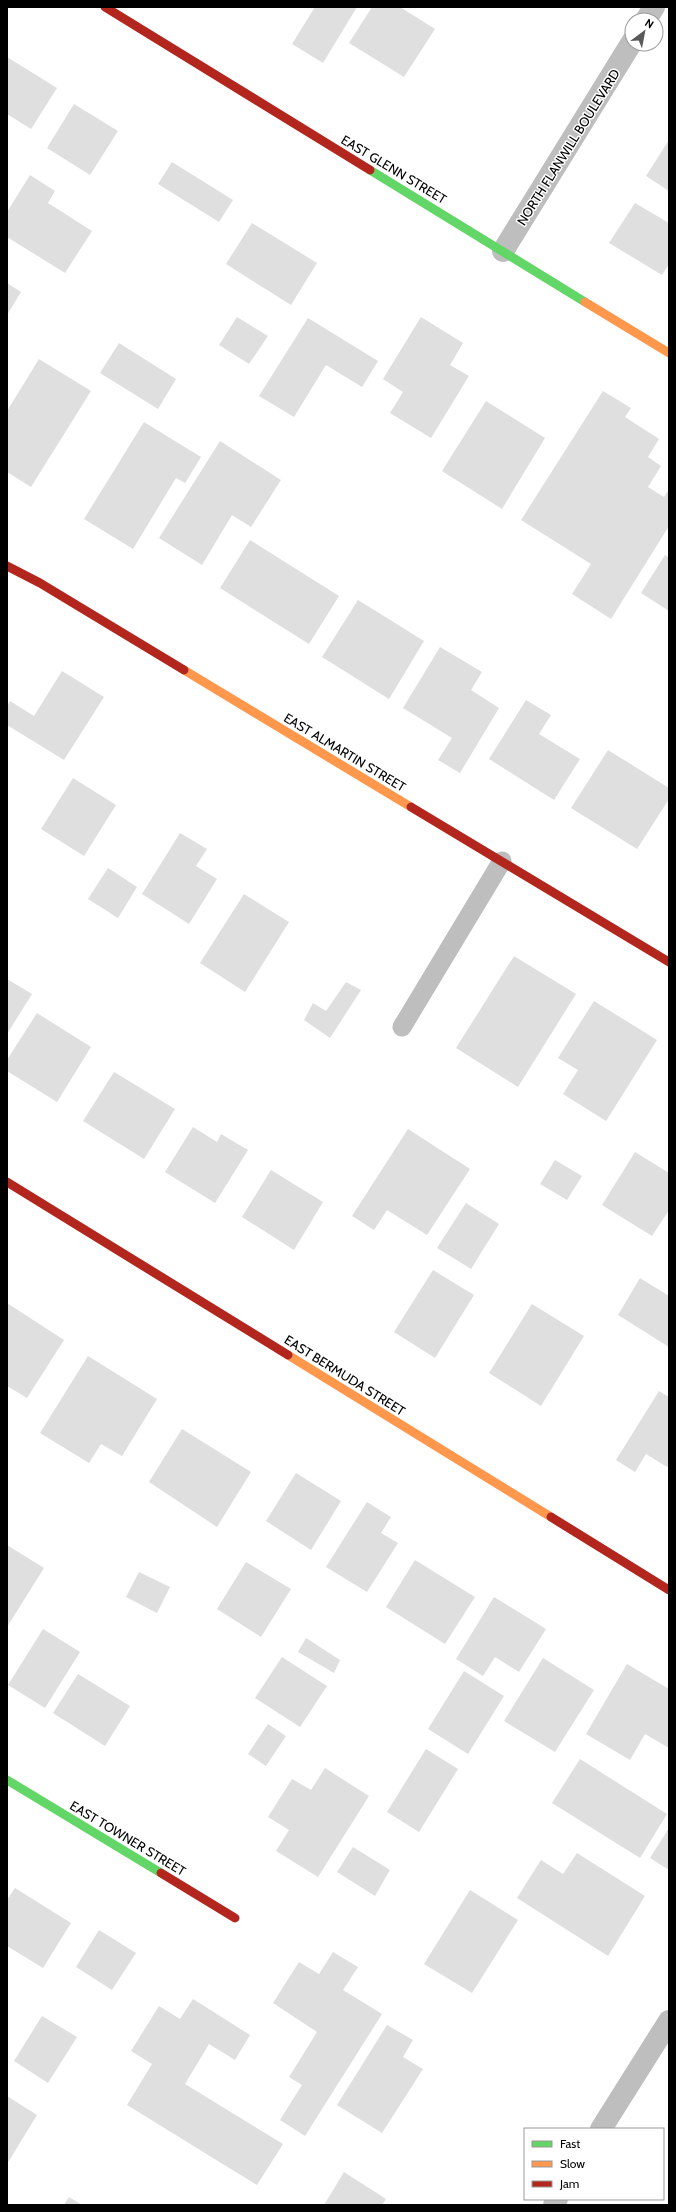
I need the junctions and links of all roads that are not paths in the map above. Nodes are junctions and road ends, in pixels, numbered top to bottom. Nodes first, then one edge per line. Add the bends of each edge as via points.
1 (105, 7) edge
2 (626, 52) edge
3 (503, 251) junction
4 (669, 353) edge
5 (7, 566) edge
6 (502, 861) junction
7 (669, 962) edge
8 (402, 1027) dead end
9 (7, 1182) edge
10 (669, 1590) edge
11 (7, 1780) edge
12 (235, 1918) dead end
13 (669, 2021) edge
14 (603, 2128) edge

1 - 3 street, EAST GLENN STREET
2 - 3 street, NORTH FLANWILL BOULEVARD
3 - 4 street, EAST GLENN STREET
5 - 6 street, EAST ALMARTIN STREET via 40,583
6 - 7 street, EAST ALMARTIN STREET
6 - 8 lane
9 - 10 street, EAST BERMUDA STREET
11 - 12 street, EAST TOWNER STREET
13 - 14 street

